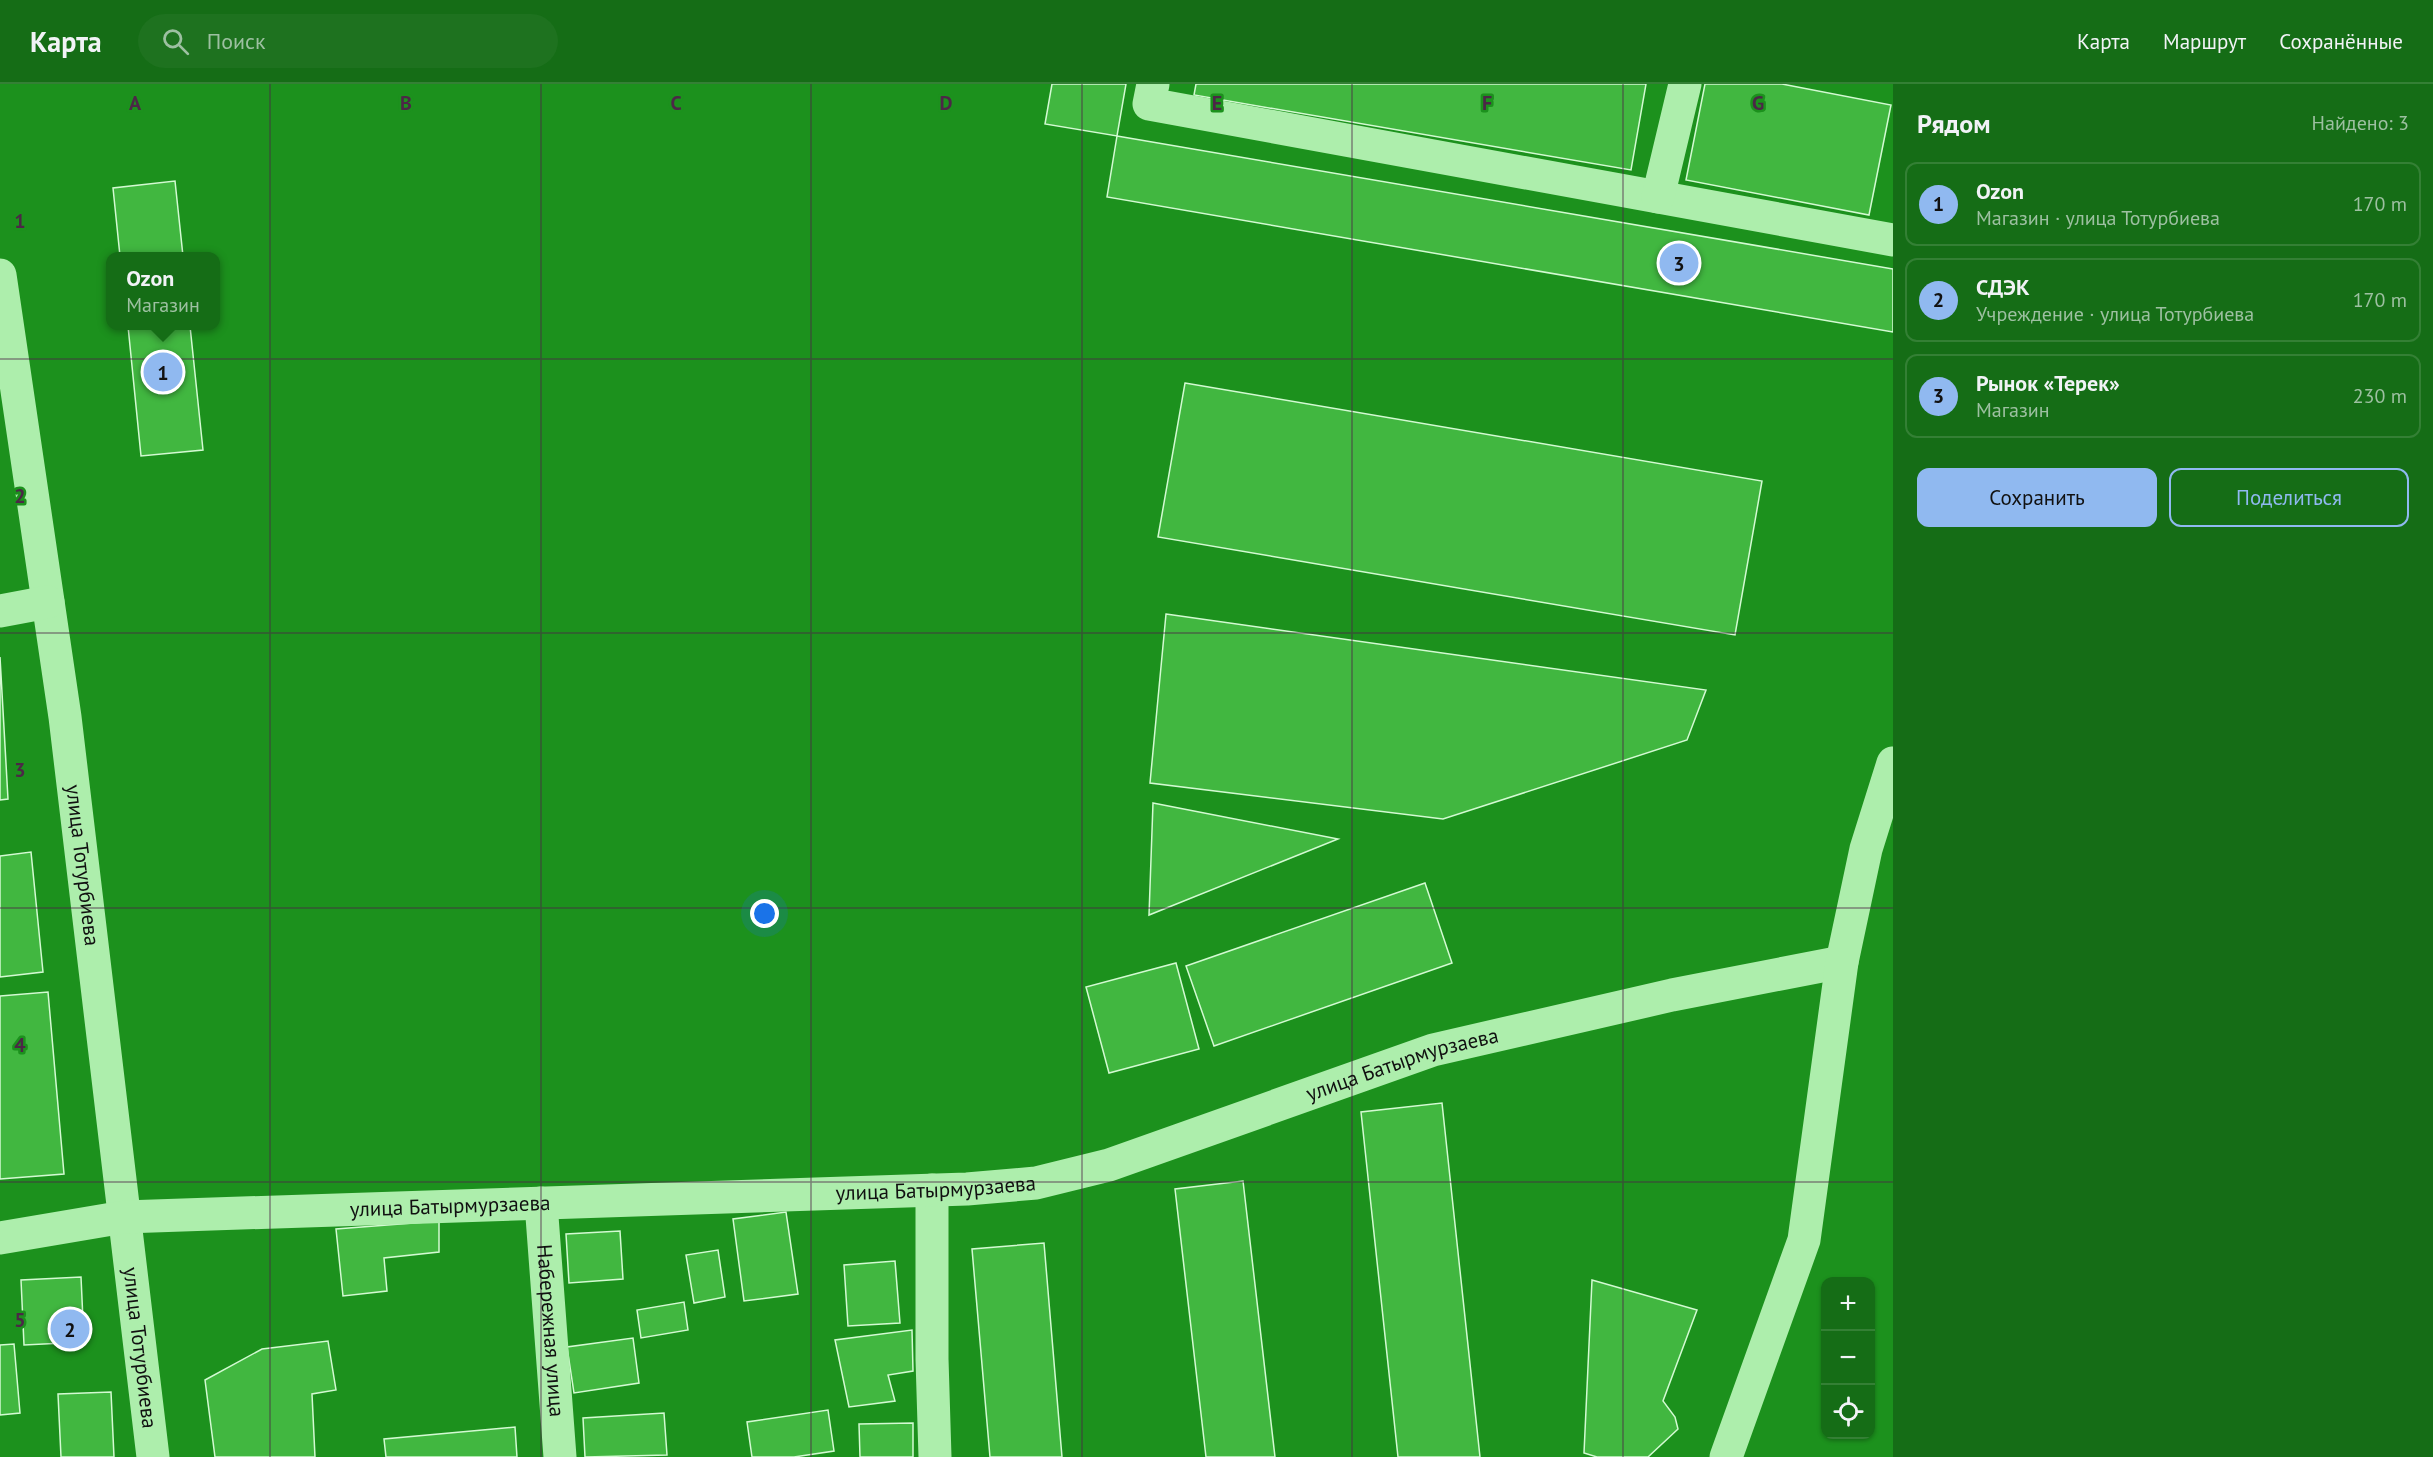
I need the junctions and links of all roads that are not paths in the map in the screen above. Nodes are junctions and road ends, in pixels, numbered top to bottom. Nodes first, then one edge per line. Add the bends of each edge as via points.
1 (1153, 84) edge
2 (1685, 84) edge
3 (1658, 197) junction
4 (1893, 240) edge
5 (0, 275) edge
6 (48, 602) junction
7 (0, 611) edge
8 (1893, 763) edge
9 (1842, 962) junction
10 (932, 1190) junction
11 (541, 1203) junction
12 (124, 1218) junction
13 (0, 1238) edge
14 (153, 1457) edge
15 (560, 1457) edge
16 (935, 1457) edge
17 (1726, 1457) edge

1 - 3 street via 1149,104
2 - 3 street
3 - 4 street
5 - 6 street, улица Тотурбиева
6 - 7 street
6 - 12 street, улица Тотурбиева via 66,717
8 - 9 street via 1866,849
9 - 10 street, улица Батырмурзаева via 1672,995 1432,1050 1109,1165 1036,1183
9 - 17 street via 1804,1240
10 - 11 street, улица Батырмурзаева
10 - 16 street
11 - 12 street, улица Батырмурзаева
11 - 15 street, Набережная улица
12 - 13 street, улица Батырмурзаева
12 - 14 street, улица Тотурбиева

